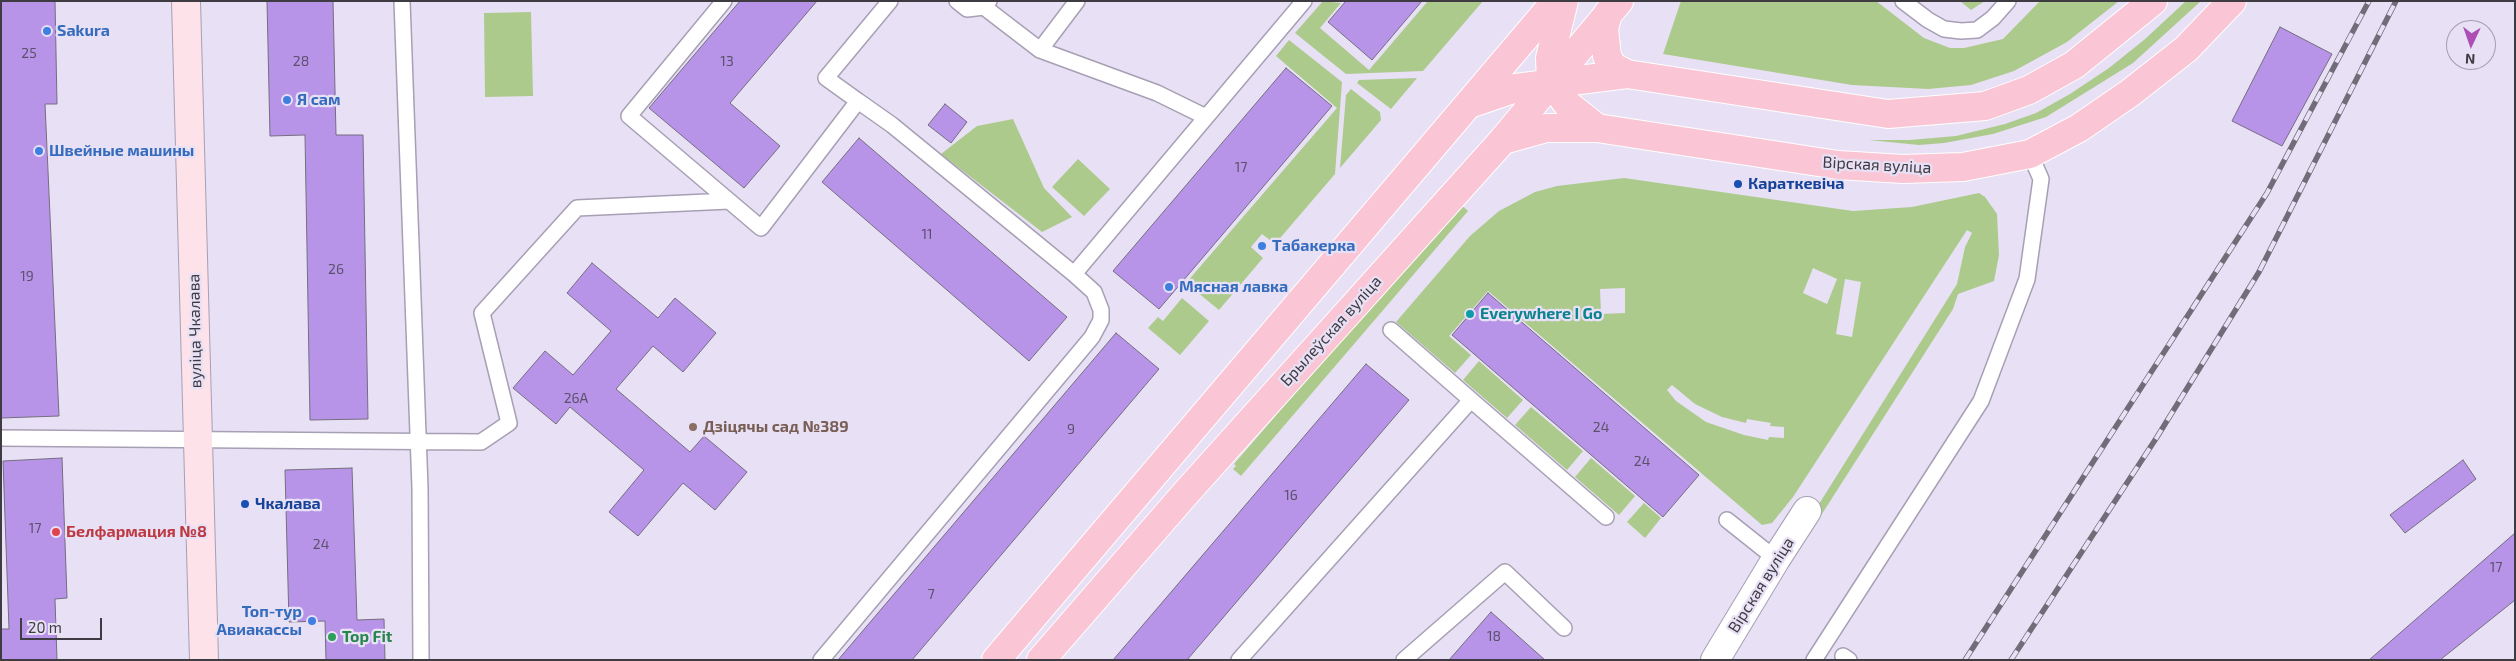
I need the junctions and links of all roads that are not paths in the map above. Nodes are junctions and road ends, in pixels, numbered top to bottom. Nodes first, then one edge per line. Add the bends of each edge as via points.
1 (186, 1) edge
2 (402, 1) edge
3 (724, 1) edge
4 (890, 1) edge
5 (957, 1) edge
6 (1077, 1) edge
7 (1304, 1) edge
8 (1556, 1) edge
9 (1564, 1) edge
10 (1903, 1) edge
11 (2008, 1) edge
12 (2152, 1) edge
13 (2232, 1) edge
14 (986, 4) edge
15 (1614, 7) edge
16 (1040, 50) junction
17 (1627, 74) junction
18 (1551, 82) junction
19 (858, 101) junction
20 (1471, 104) junction
21 (1206, 117) junction
22 (1597, 128) junction
23 (1503, 140) junction
24 (2030, 154) junction
25 (729, 201) junction
26 (1074, 274) junction
27 (1391, 330) dead end
28 (1471, 400) junction
29 (1, 438) edge
30 (197, 440) junction
31 (419, 442) junction
32 (1807, 511) dead end
33 (1606, 517) dead end
34 (1727, 520) dead end
35 (1776, 559) junction
36 (1564, 628) dead end
37 (1015, 638) junction
38 (204, 660) edge
39 (421, 660) edge
40 (821, 660) edge
41 (996, 660) edge
42 (1040, 660) edge
43 (1239, 660) edge
44 (1404, 660) edge
45 (1715, 660) edge
46 (1814, 660) edge

1 - 30 main road, вуліца Чкалава
2 - 31 lane
3 - 25 lane via 629,116
4 - 19 lane via 826,78
5 - 14 lane via 967,9
6 - 16 lane
7 - 21 lane
8 - 20 main road
9 - 18 main road via 1550,58
10 - 11 lane via 1944,29 1961,32 1977,30
12 - 17 main road via 2074,64 2029,90 1985,106 1888,114
13 - 24 main road, Вірская вуліца via 2186,49 2130,93 2079,128
14 - 16 lane
15 - 17 main road via 1604,29 1607,56 1612,66
15 - 18 main road, Брылеўская вуліца
16 - 21 lane via 1157,93
17 - 18 main road
18 - 20 main road via 1516,88
18 - 22 main road via 1568,105
18 - 23 main road, Брылеўская вуліца
19 - 25 lane via 761,228
19 - 26 lane via 892,125
20 - 37 main road
21 - 26 lane
22 - 23 main road, Вірская вуліца via 1546,128
22 - 24 main road, Вірская вуліца via 1838,165 1903,170 1964,167
23 - 42 main road, Брылеўская вуліца
24 - 46 lane via 2041,179 2027,279 1980,402
25 - 31 lane via 577,208 482,313 509,423 481,442
26 - 40 lane via 1094,292 1101,310 1101,320 1092,337
27 - 28 lane
28 - 33 lane
28 - 43 lane
29 - 30 lane
30 - 31 lane
30 - 38 main road, вуліца Чкалава
31 - 39 lane
32 - 35 street, Вірская вуліца
34 - 35 lane
35 - 45 street, Вірская вуліца
36 - 44 lane via 1505,572
37 - 41 main road
37 - 42 street

